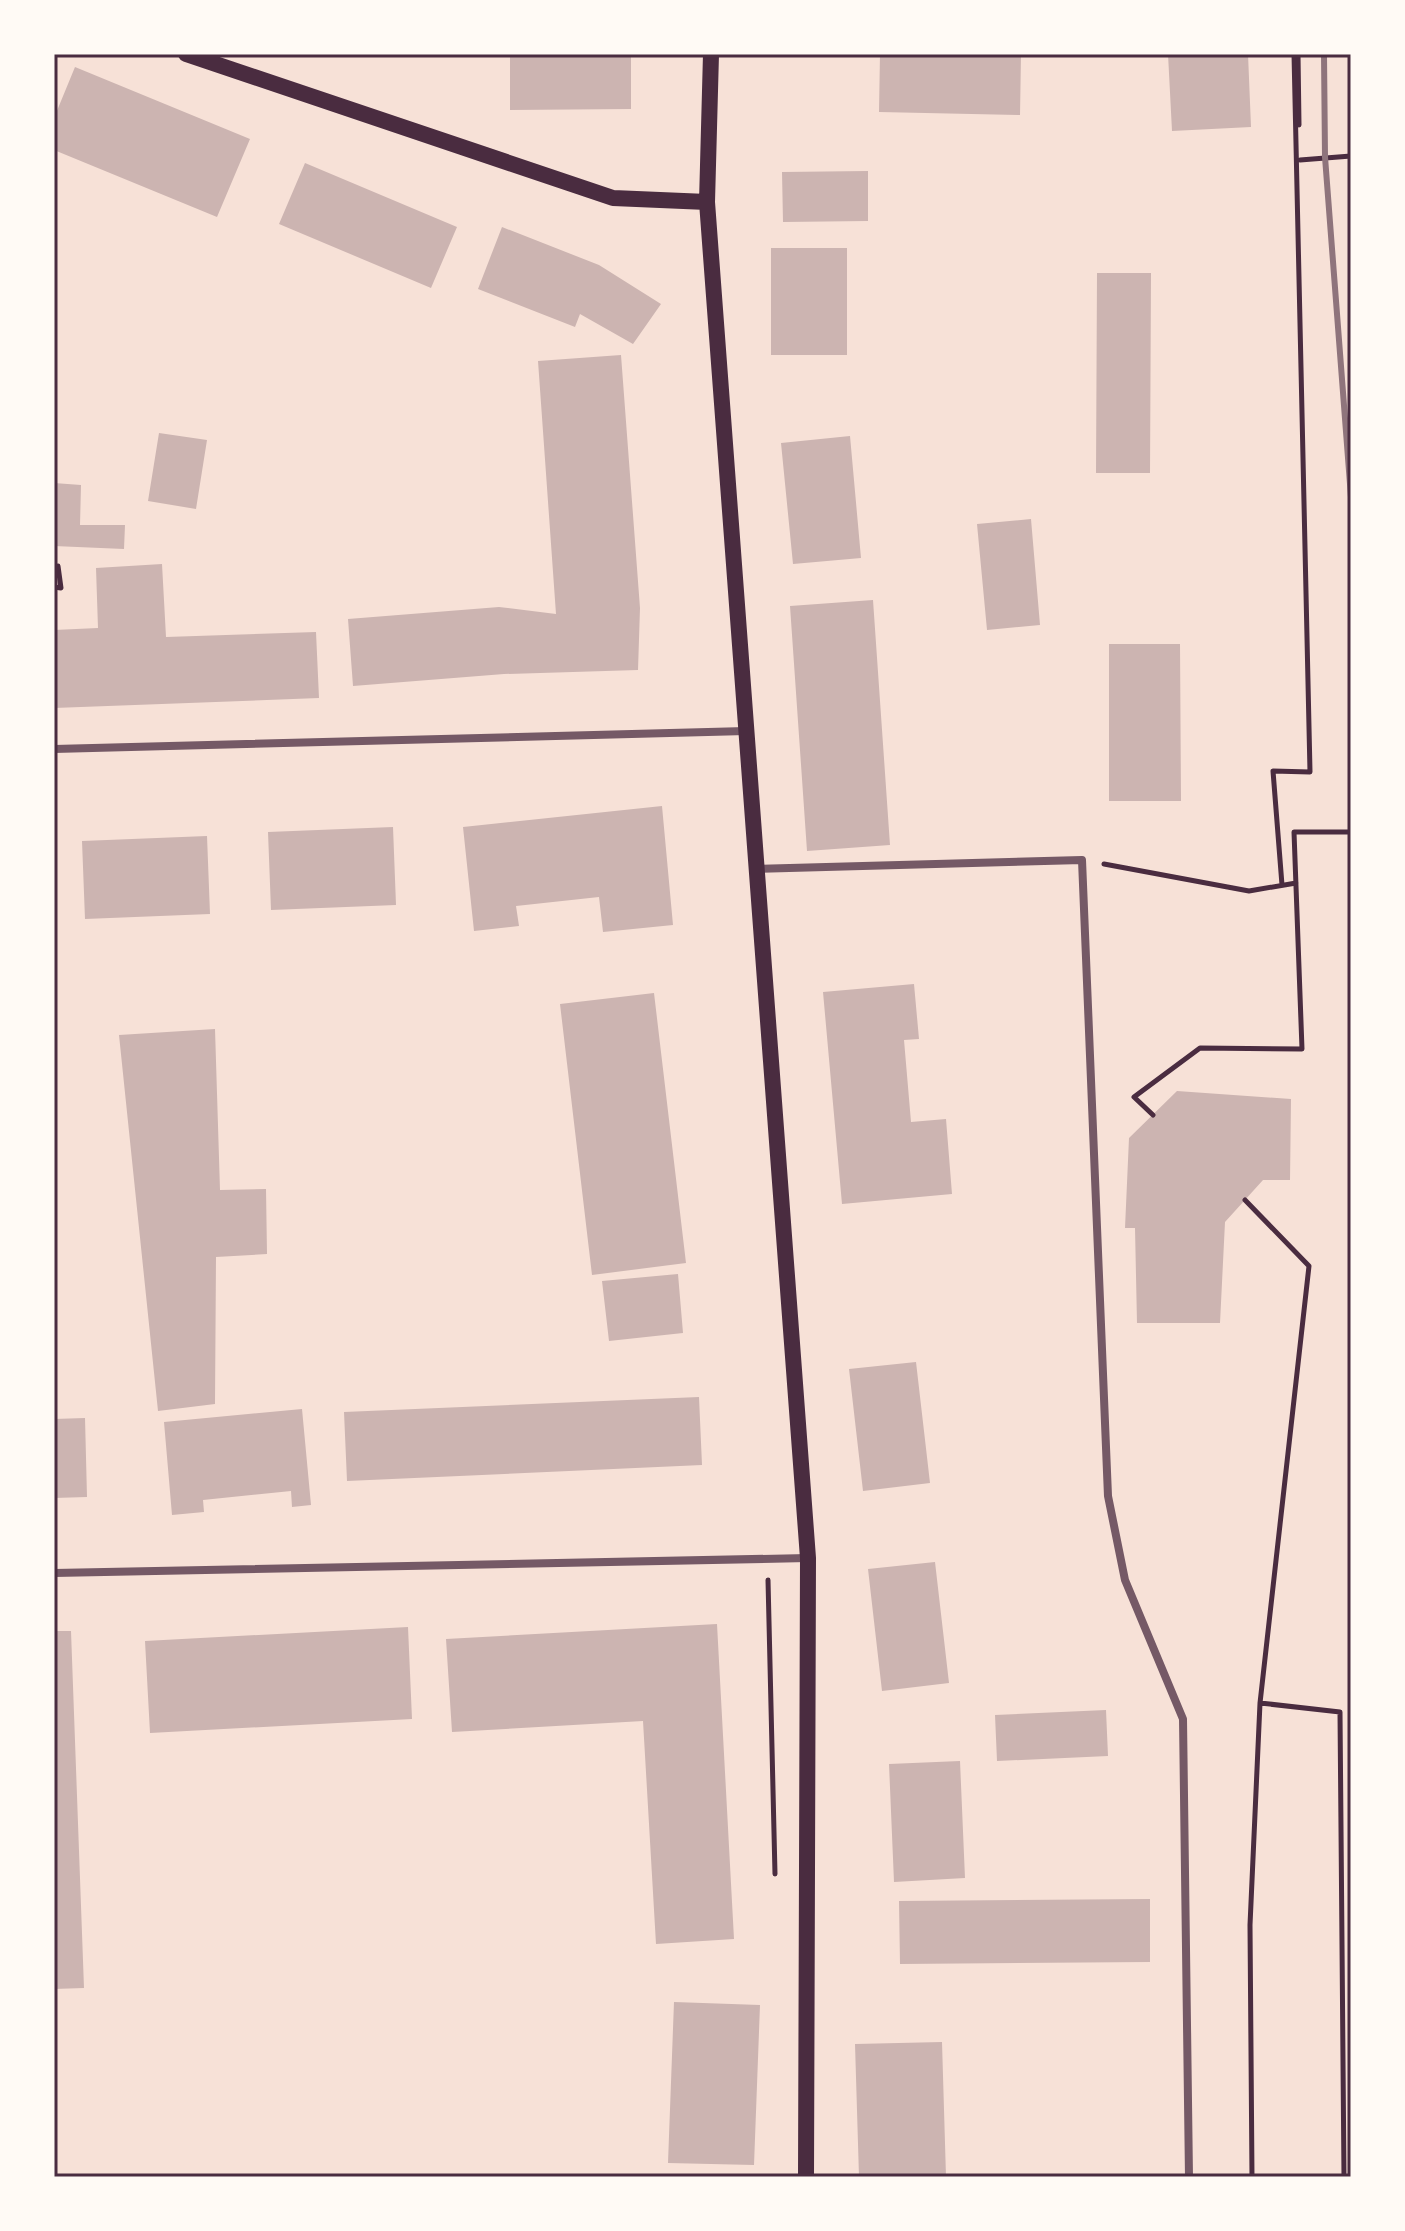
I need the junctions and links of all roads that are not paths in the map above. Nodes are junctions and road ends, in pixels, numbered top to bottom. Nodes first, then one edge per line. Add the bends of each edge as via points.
1 (186, 54) edge
2 (711, 54) edge
3 (707, 202) junction
4 (746, 731) junction
5 (54, 749) edge
6 (756, 869) junction
7 (808, 1558) junction
8 (54, 1573) edge
9 (806, 2177) edge
10 (1189, 2177) edge

1 - 3 main road via 613,198
2 - 3 main road
3 - 4 main road
4 - 5 street
4 - 6 main road
6 - 7 main road
6 - 10 street via 1082,860 1108,1496 1125,1580 1183,1719
7 - 8 street
7 - 9 main road

